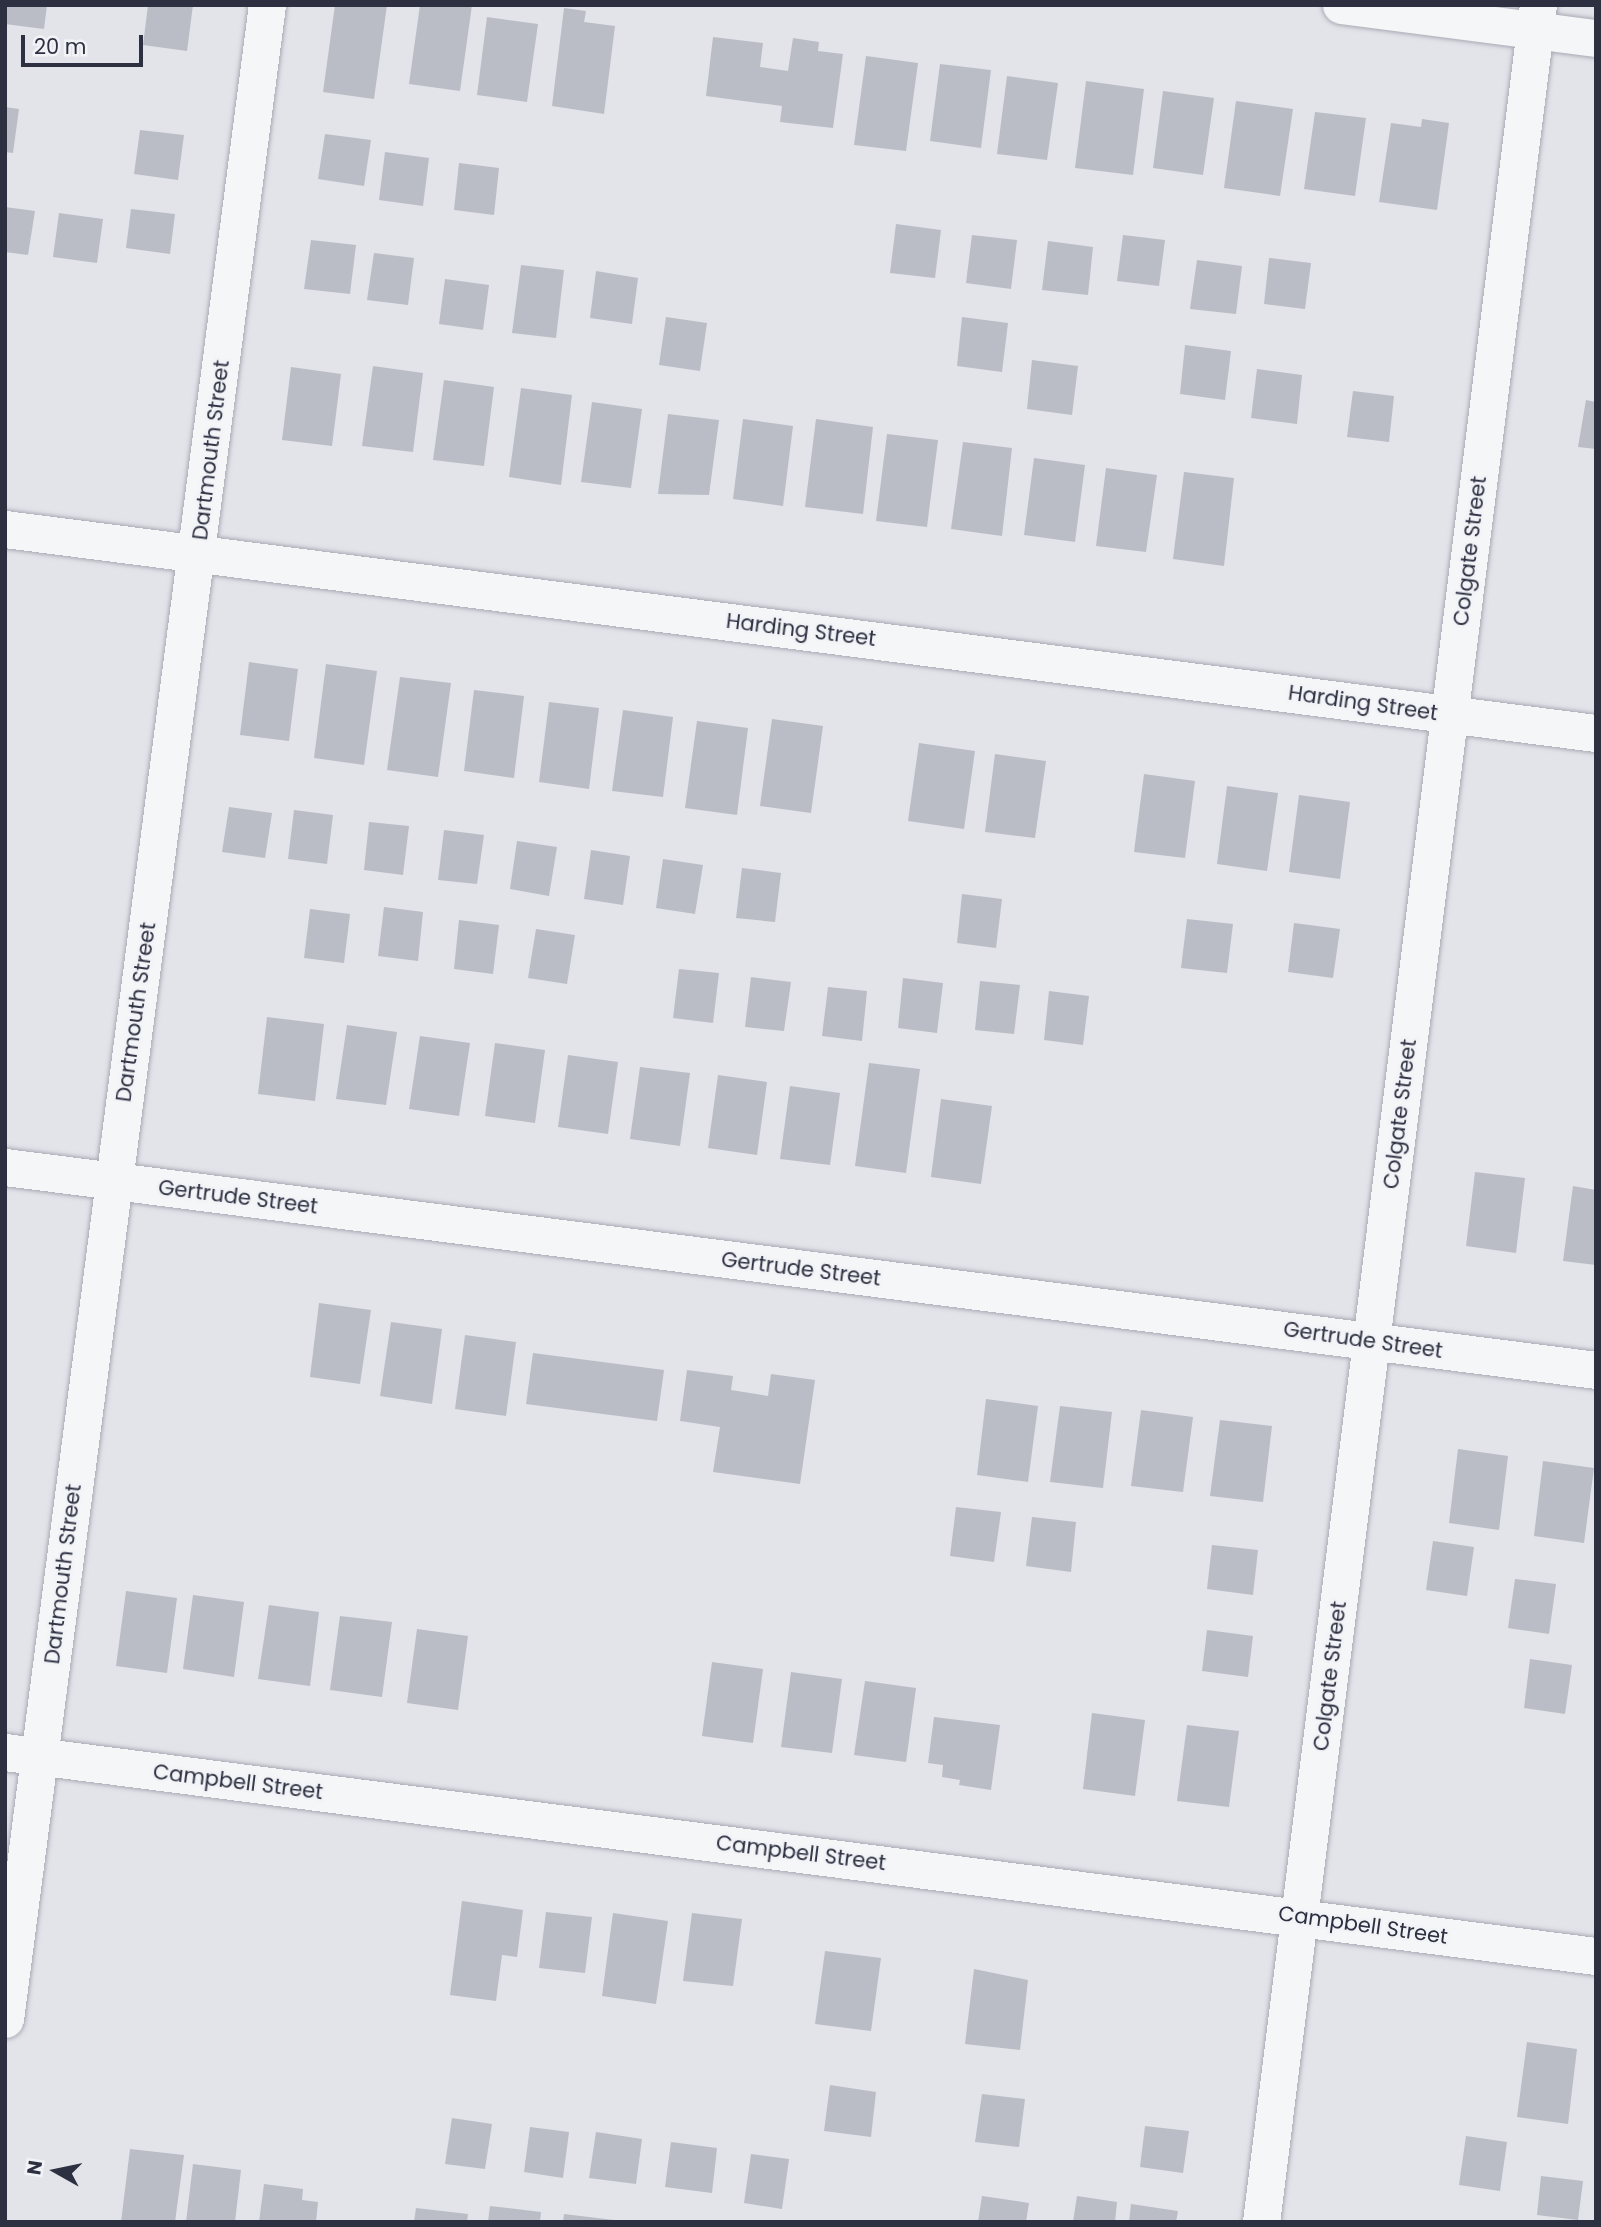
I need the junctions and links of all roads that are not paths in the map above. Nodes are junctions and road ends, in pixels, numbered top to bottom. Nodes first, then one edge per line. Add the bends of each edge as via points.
1 (267, 5) edge
2 (1341, 5) edge
3 (1537, 18) edge
4 (1596, 38) edge
5 (5, 529) edge
6 (198, 553) junction
7 (1450, 714) junction
8 (1596, 733) edge
9 (5, 1167) edge
10 (113, 1181) junction
11 (1373, 1341) junction
12 (1596, 1370) edge
13 (22, 1754) edge
14 (1299, 1917) junction
15 (1596, 1956) edge
16 (5, 2019) edge
17 (1261, 2222) edge

1 - 6 street, Dartmouth Street
2 - 3 street
3 - 4 street
3 - 7 street, Colgate Street
5 - 6 street, Harding Street
6 - 7 street, Harding Street
6 - 10 street, Dartmouth Street
7 - 8 street, Harding Street
7 - 11 street, Colgate Street
9 - 10 street, Gertrude Street
10 - 11 street, Gertrude Street
10 - 13 street, Dartmouth Street
11 - 12 street, Gertrude Street
11 - 14 street, Colgate Street
13 - 14 street, Campbell Street
13 - 16 street, Dartmouth Street
14 - 15 street, Campbell Street
14 - 17 street, Colgate Street

